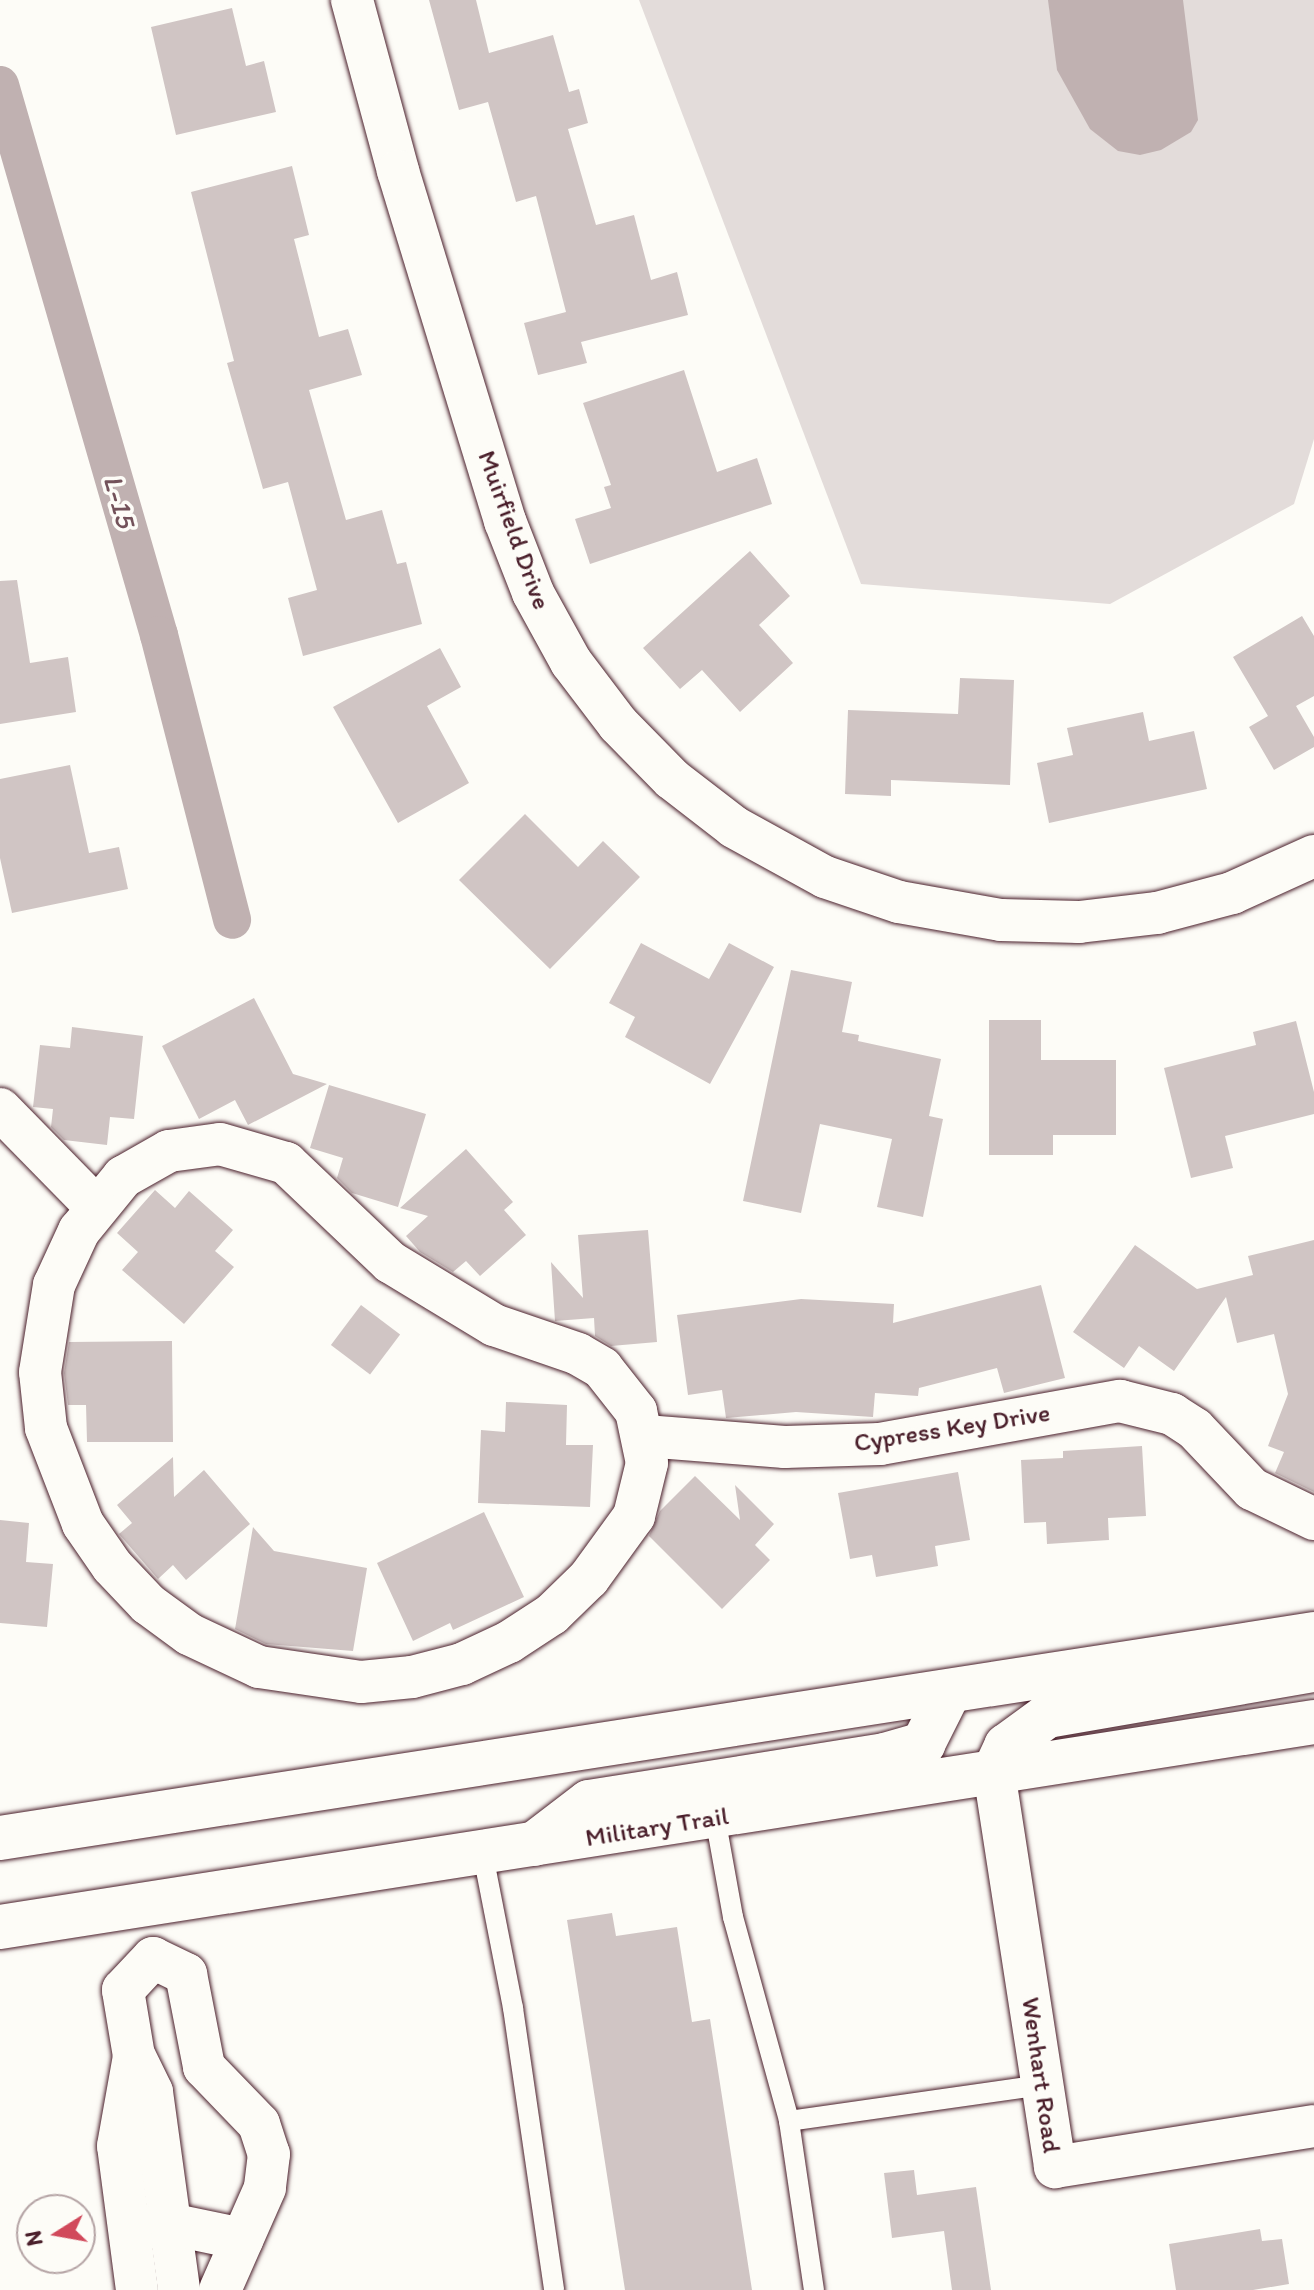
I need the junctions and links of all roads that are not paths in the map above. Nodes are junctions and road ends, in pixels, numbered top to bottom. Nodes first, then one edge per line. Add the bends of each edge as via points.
1 (352, 0) edge
2 (1314, 856) edge
3 (0, 1109) edge
4 (96, 1207) junction
5 (645, 1436) junction
6 (1314, 1519) edge
7 (1314, 1634) edge
8 (1314, 1670) edge
9 (949, 1692) junction
10 (1314, 1722) edge
11 (994, 1772) junction
12 (715, 1817) junction
13 (0, 1838) edge
14 (529, 1848) junction
15 (483, 1855) junction
16 (145, 1906) junction
17 (0, 1927) edge
18 (153, 1958) junction
19 (134, 2056) junction
20 (1042, 2085) junction
21 (789, 2121) junction
22 (1314, 2126) edge
23 (170, 2224) junction
24 (129, 2230) junction
25 (242, 2239) junction
26 (137, 2290) edge
27 (179, 2290) edge
28 (220, 2290) edge
29 (554, 2290) edge
30 (814, 2290) edge

1 - 2 street, Muirfield Drive via 426,262 533,593 571,662 618,724 672,779 734,827 825,877 899,902 1001,920 1079,922 1157,913 1232,893
3 - 4 street
4 - 5 street via 123,1177 169,1151 220,1144 262,1152 307,1178 390,1262 440,1296 494,1325 578,1354 602,1368 621,1387
4 - 5 street via 65,1257 46,1313 40,1372 46,1428 61,1477 83,1524 148,1604 235,1658 309,1678 361,1682 412,1677 462,1664 509,1642 552,1614 621,1538 643,1490
5 - 6 street, Cypress Key Drive via 785,1447 880,1444 1093,1404 1147,1404 1195,1429 1252,1489
7 - 9 main road
8 - 11 main road via 1047,1716 1006,1746
9 - 13 main road
9 - 14 main road via 923,1744 885,1755 589,1802
10 - 11 main road, Military Trail
11 - 12 main road, Military Trail
11 - 20 street, Wenhart Road
12 - 14 main road, Military Trail
12 - 21 lane via 733,1917
14 - 15 main road, Military Trail
15 - 16 main road, Military Trail
15 - 29 lane via 513,2008
16 - 17 main road, Military Trail
16 - 18 street
18 - 19 street via 123,1990
18 - 25 street via 186,1974 204,2067 259,2124 269,2154 265,2188
19 - 23 street via 152,2092
19 - 24 street via 118,2146
20 - 21 lane
20 - 22 street, Wenhart Road via 1055,2167
21 - 30 lane
23 - 24 street
23 - 25 street
23 - 27 street
24 - 26 street
25 - 28 street

